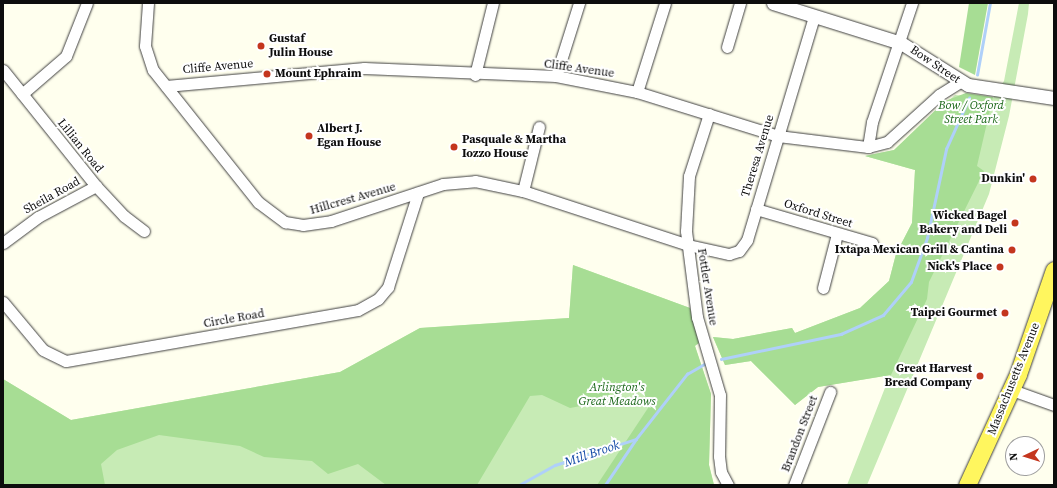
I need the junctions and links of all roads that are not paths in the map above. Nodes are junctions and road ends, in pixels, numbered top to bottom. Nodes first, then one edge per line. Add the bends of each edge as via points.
1 (88, 3) edge
2 (148, 3) edge
3 (494, 3) edge
4 (579, 3) edge
5 (665, 3) edge
6 (740, 3) edge
7 (773, 3) edge
8 (912, 3) edge
9 (814, 16) junction
10 (901, 43) junction
11 (727, 47) dead end
12 (3, 70) edge
13 (475, 75) junction
14 (556, 76) junction
15 (960, 82) junction
16 (166, 86) junction
17 (637, 92) junction
18 (22, 94) junction
19 (1054, 98) edge
20 (709, 114) junction
21 (539, 127) dead end
22 (778, 136) junction
23 (868, 147) junction
24 (96, 186) junction
25 (523, 191) junction
26 (418, 194) junction
27 (756, 209) junction
28 (144, 231) dead end
29 (837, 234) junction
30 (3, 243) edge
31 (872, 243) dead end
32 (688, 245) junction
33 (1054, 271) edge
34 (823, 288) dead end
35 (3, 302) edge
36 (1012, 390) junction
37 (830, 392) dead end
38 (1054, 405) edge
39 (728, 485) edge
40 (794, 485) edge
41 (967, 485) edge

1 - 18 street via 66,56
2 - 16 street, Hillcrest Avenue via 147,54
3 - 13 street
4 - 14 street
5 - 17 street
6 - 11 street
7 - 9 street, Bow Street
8 - 10 street
9 - 10 street, Bow Street
9 - 22 street, Theresa Avenue
10 - 15 street, Bow Street
10 - 23 street via 872,122
12 - 18 street, Lillian Road
13 - 14 street, Cliffe Avenue
13 - 16 street, Cliffe Avenue via 364,68
14 - 17 street, Cliffe Avenue
15 - 19 street, Bow Street
15 - 23 street, Cliffe Avenue via 939,95 887,142
16 - 26 street, Hillcrest Avenue via 258,202 285,222 303,225 331,221
17 - 20 street, Cliffe Avenue
18 - 24 street, Lillian Road
20 - 22 street, Cliffe Avenue
20 - 32 street, Fottler Avenue via 689,176
21 - 25 street
22 - 23 street, Cliffe Avenue
22 - 27 street, Theresa Avenue
24 - 28 street, Lillian Road via 124,216
24 - 30 street, Sheila Road via 38,217
25 - 26 street, Hillcrest Avenue via 464,180
25 - 32 street, Hillcrest Avenue
26 - 35 street, Circle Road via 388,287 378,299 358,310 66,360 54,358 43,350
27 - 29 street, Oxford Street
27 - 32 street, Theresa Avenue via 747,240 739,251 721,254
29 - 31 street, Oxford Street
29 - 34 street
32 - 39 street, Fottler Avenue via 697,317 720,395 719,456 721,472
33 - 36 main road, Massachusetts Avenue
36 - 38 street
36 - 41 main road, Massachusetts Avenue
37 - 40 street, Brandon Street

